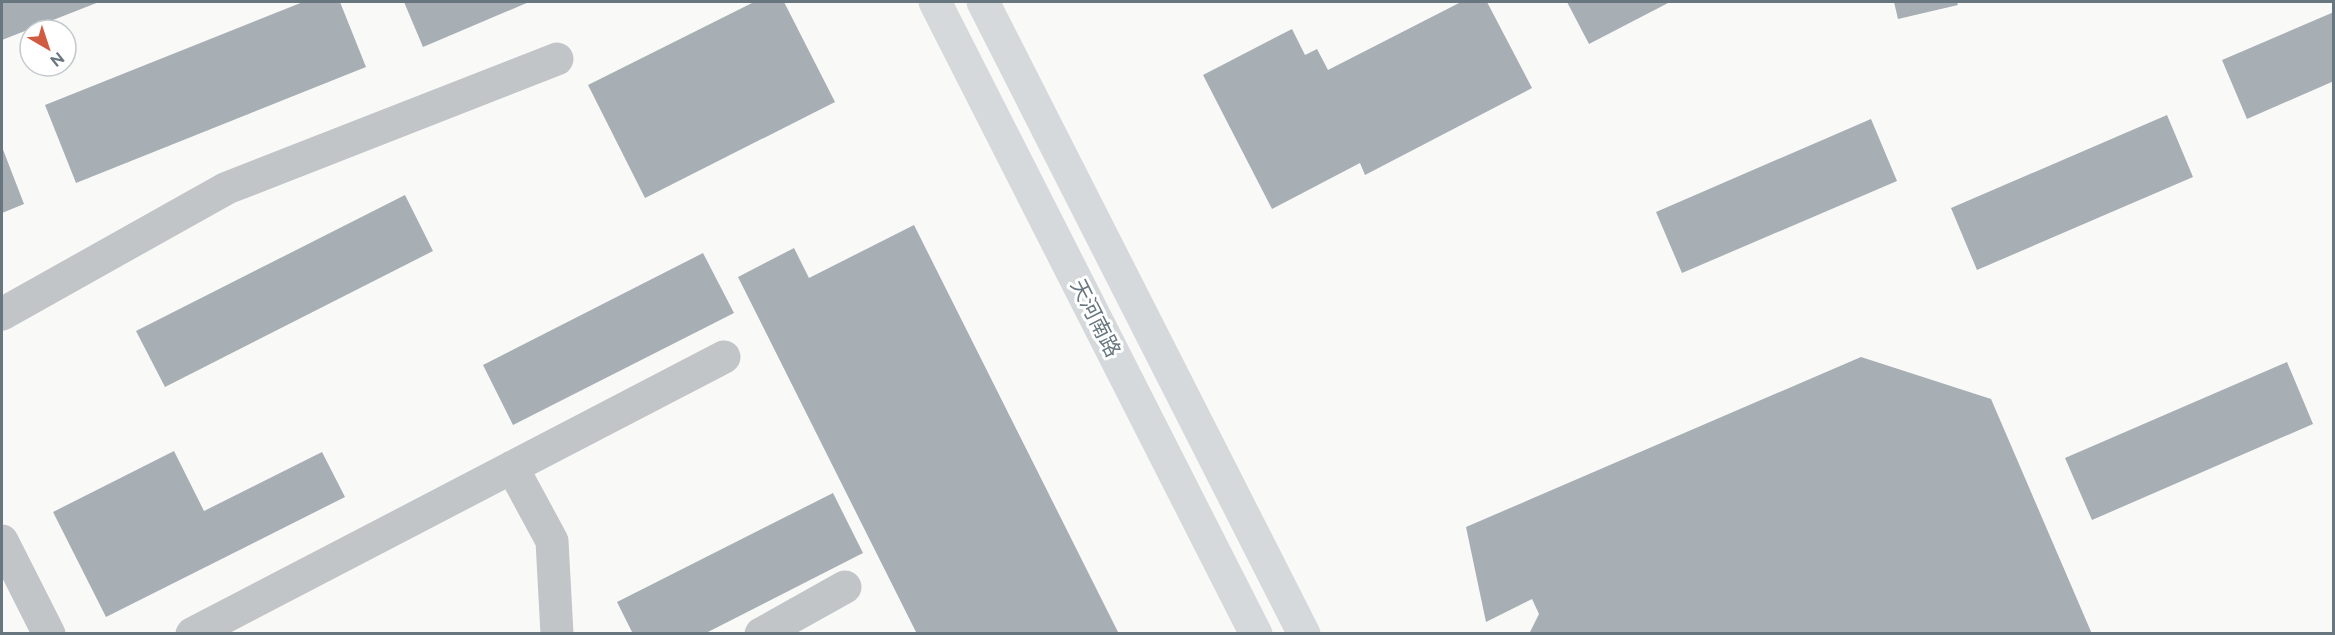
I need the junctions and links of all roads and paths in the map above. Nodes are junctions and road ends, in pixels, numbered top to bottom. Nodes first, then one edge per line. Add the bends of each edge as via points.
1 (935, 2) edge
2 (983, 2) edge
3 (557, 59) dead end
4 (2, 314) edge
5 (724, 357) dead end
6 (512, 467) junction
7 (2, 541) edge
8 (845, 587) dead end
9 (50, 633) edge
10 (192, 633) edge
11 (557, 633) edge
12 (761, 633) edge
13 (1257, 633) edge
14 (1304, 633) edge

1 - 13 main road, 天河南路
2 - 14 main road, 天河南路
3 - 4 street via 227,188
5 - 6 street
6 - 10 street
6 - 11 street via 552,541
7 - 9 street
8 - 12 street

